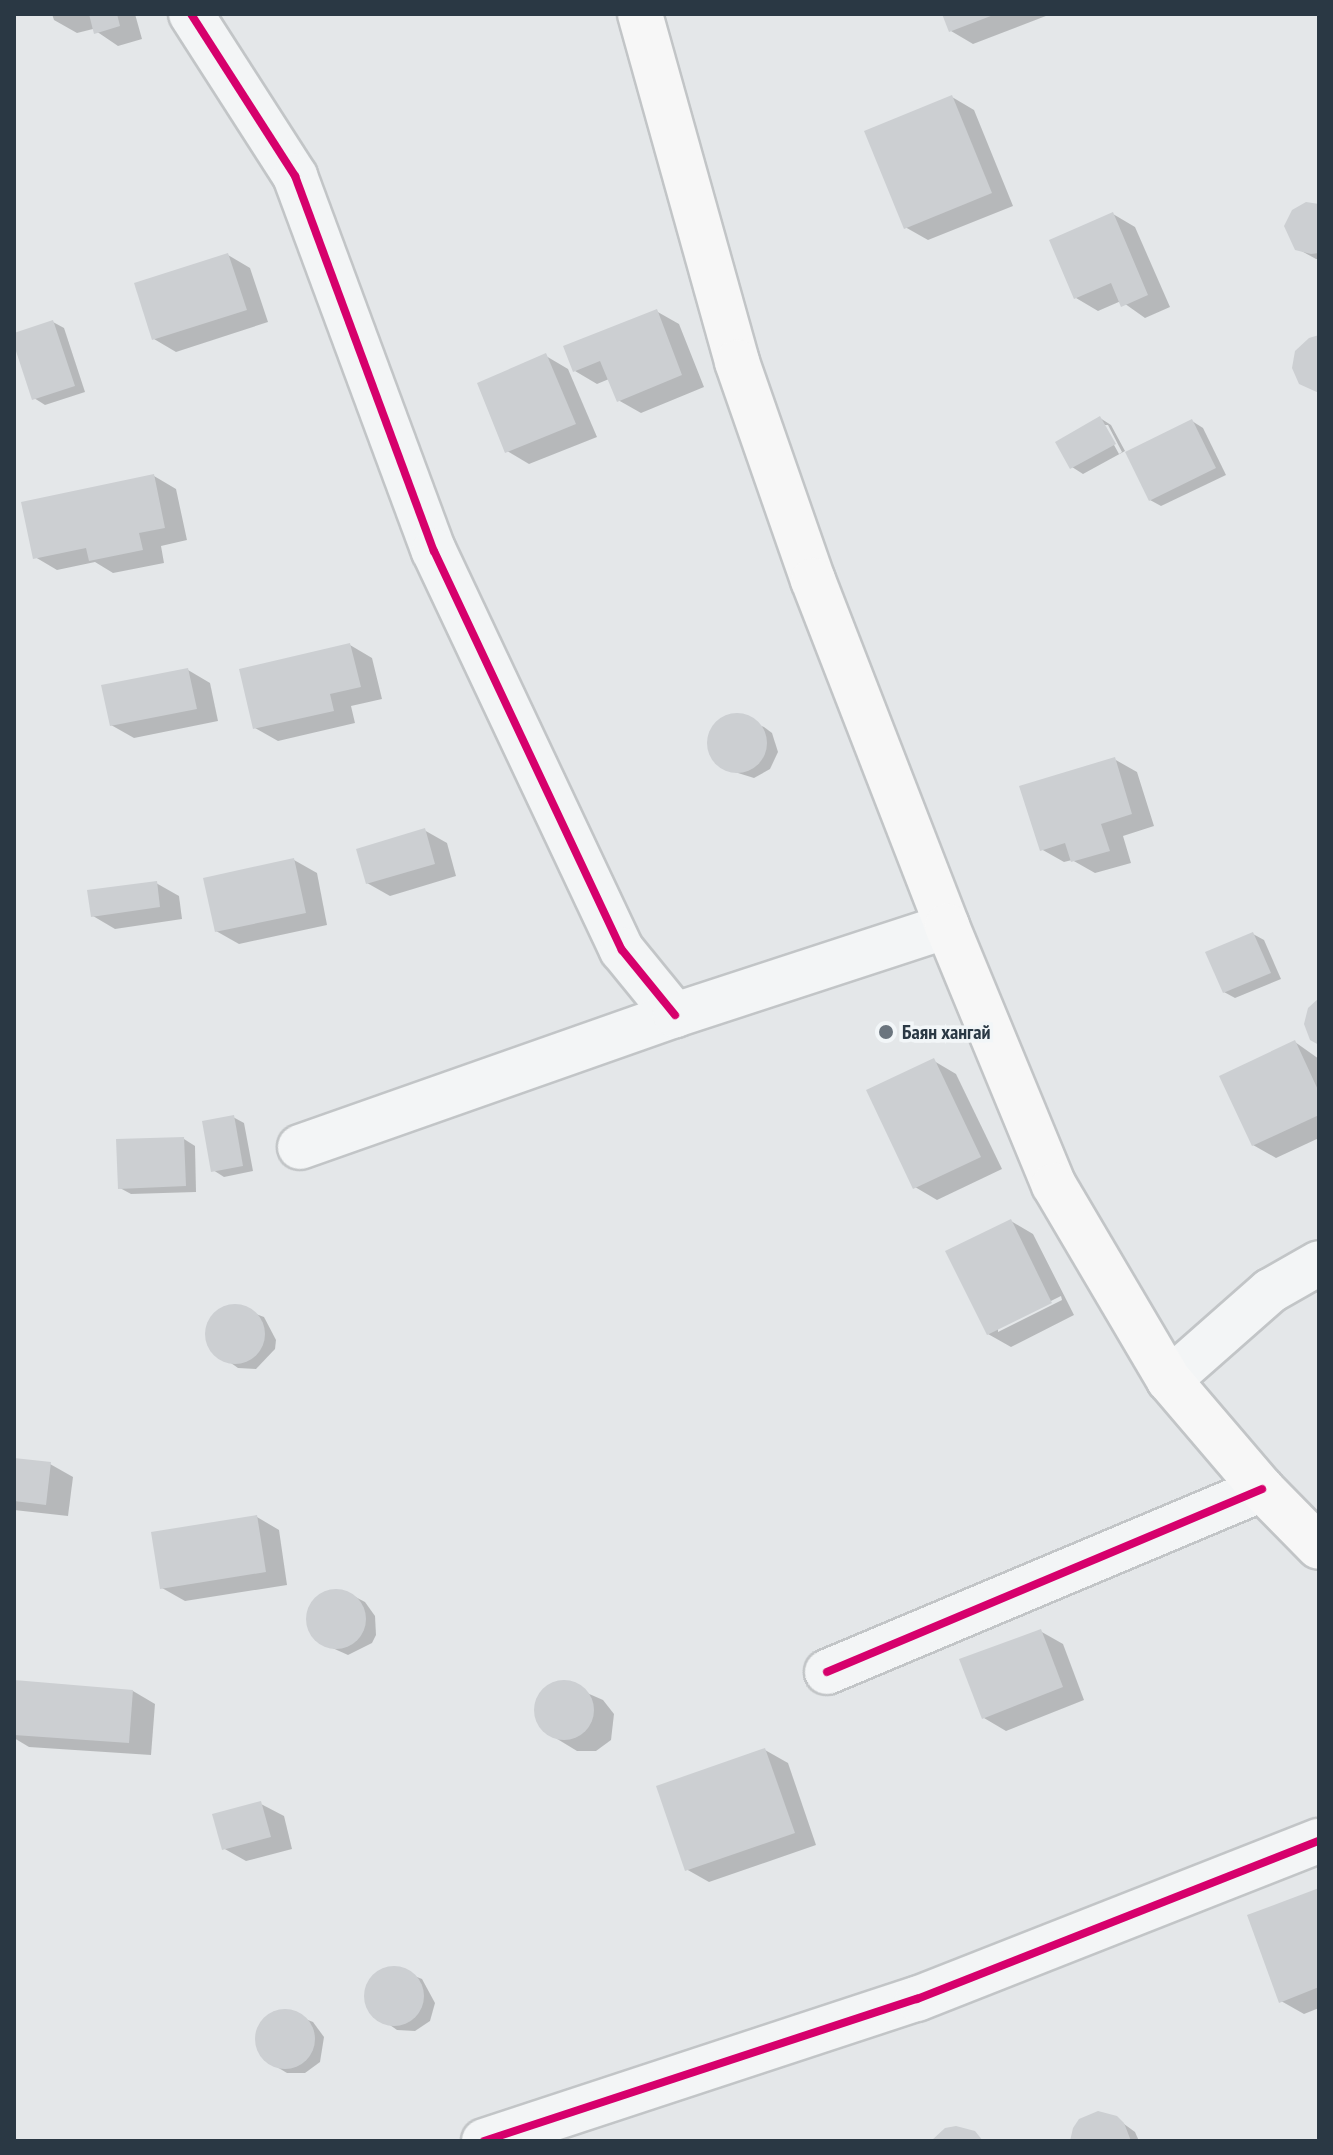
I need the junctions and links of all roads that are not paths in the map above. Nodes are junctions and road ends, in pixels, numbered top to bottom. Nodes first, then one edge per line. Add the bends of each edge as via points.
1 (191, 14) edge
2 (640, 14) edge
3 (947, 926) junction
4 (675, 1015) junction
5 (300, 1147) dead end
6 (1319, 1263) edge
7 (1169, 1380) junction
8 (1262, 1489) junction
9 (1319, 1547) edge
10 (827, 1672) dead end
11 (1319, 1841) edge
12 (484, 2141) edge

1 - 4 street via 295,176 434,551 622,950
2 - 3 main road via 737,362 813,580
3 - 4 street
3 - 7 main road via 1054,1185
4 - 5 street
6 - 7 street via 1270,1291
7 - 8 main road
8 - 9 main road
8 - 10 street
11 - 12 street via 917,1999

